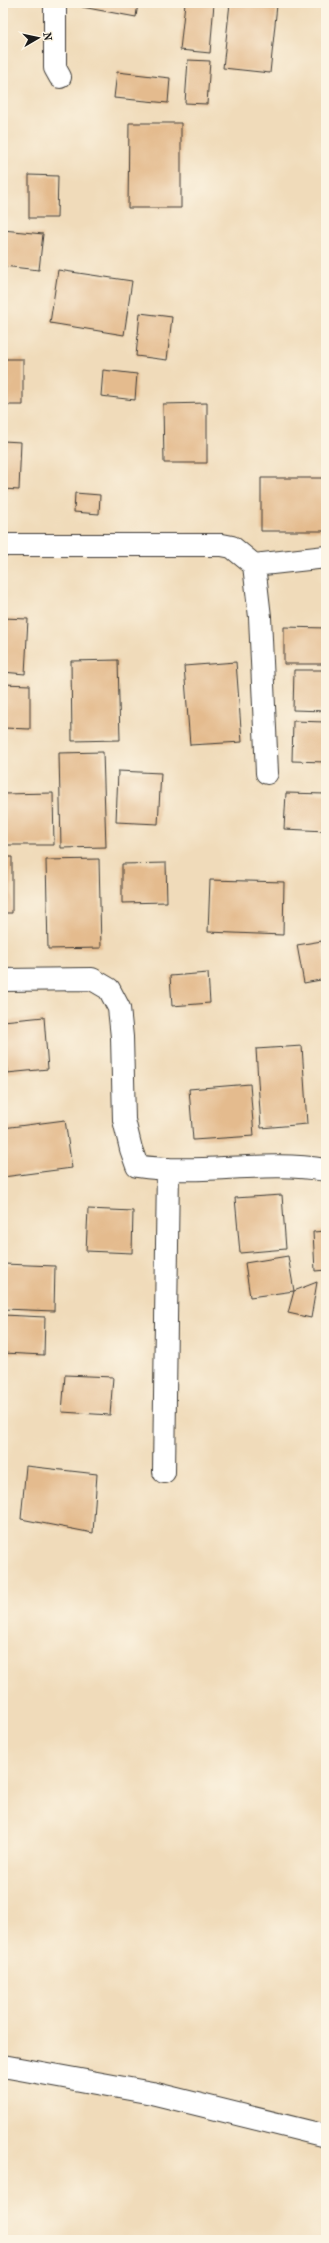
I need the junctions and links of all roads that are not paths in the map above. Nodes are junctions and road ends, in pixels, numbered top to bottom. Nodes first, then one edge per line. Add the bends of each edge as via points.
1 (55, 3) edge
2 (60, 77) dead end
3 (3, 545) edge
4 (326, 556) edge
5 (254, 565) junction
6 (266, 773) dead end
7 (3, 980) edge
8 (168, 1168) junction
9 (326, 1170) edge
10 (164, 1472) dead end
11 (3, 2066) edge
12 (326, 2136) edge

1 - 2 street via 55,68
3 - 5 street via 222,545 232,547
4 - 5 street
5 - 6 street via 260,617
7 - 8 street via 92,979 109,989 120,1008 124,1120 130,1149 137,1166
8 - 9 street via 274,1166
8 - 10 street
11 - 12 street via 152,2093

